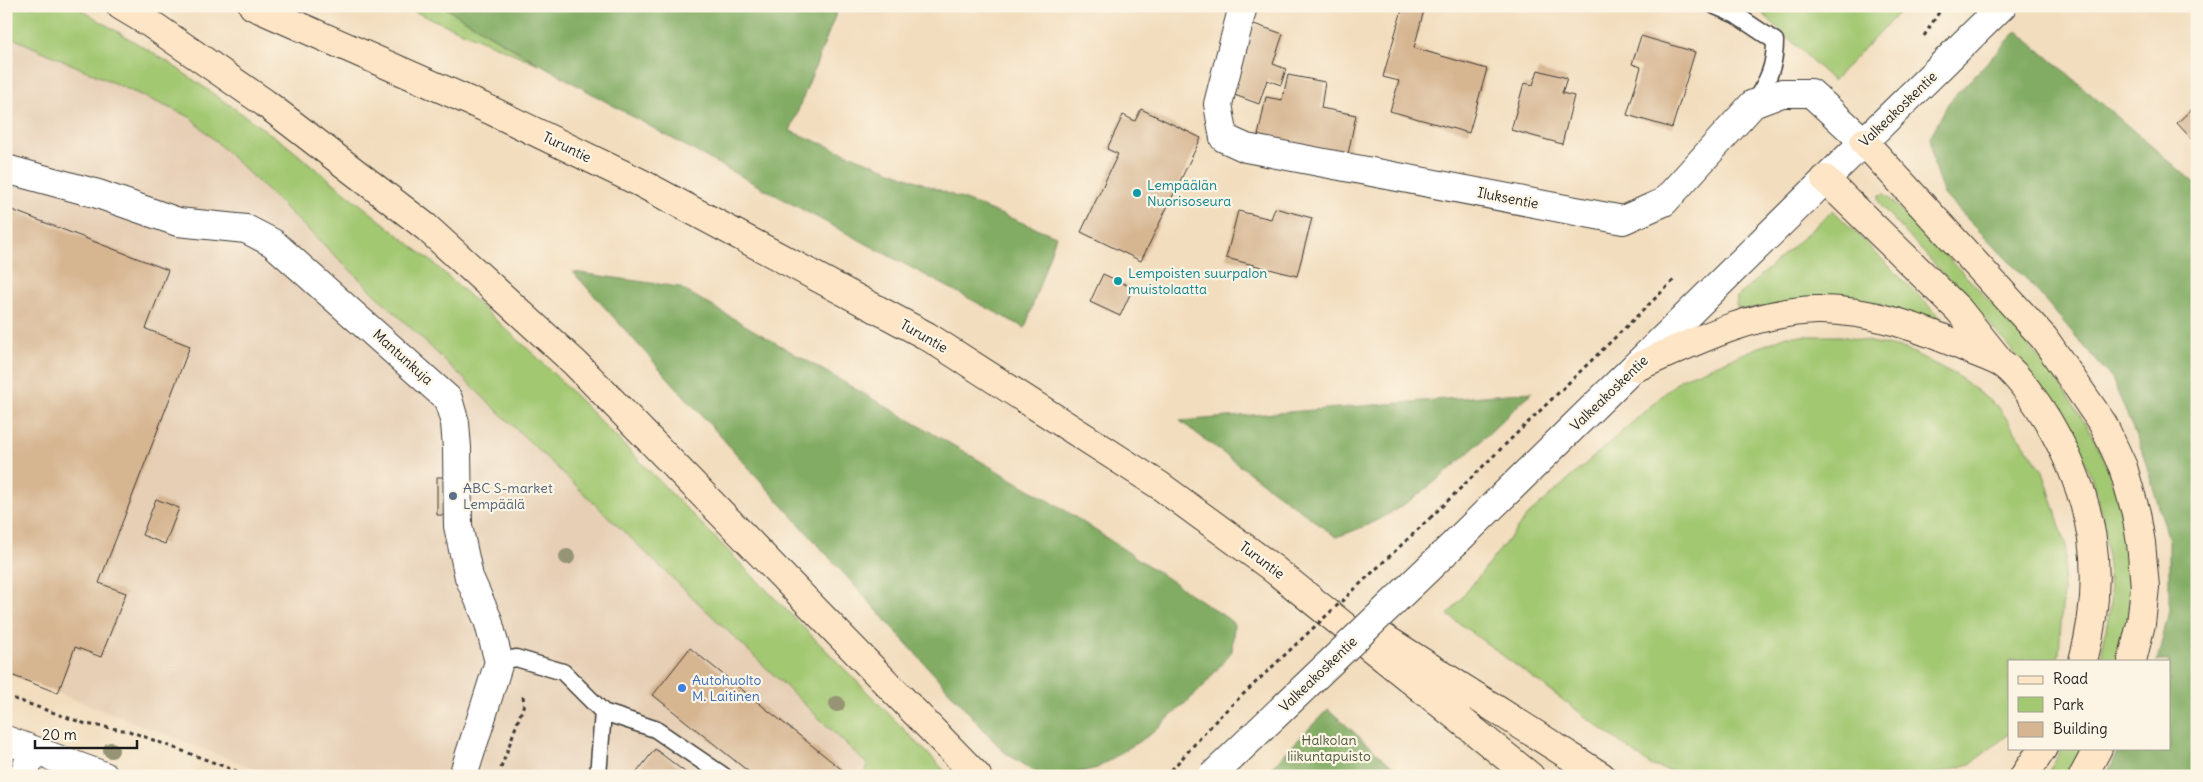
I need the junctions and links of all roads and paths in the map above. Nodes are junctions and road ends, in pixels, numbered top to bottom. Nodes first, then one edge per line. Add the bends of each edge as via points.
1 (121, 6) edge
2 (253, 6) edge
3 (1243, 6) edge
4 (1715, 6) edge
5 (2002, 6) edge
6 (1753, 104) junction
7 (1864, 142) junction
8 (6, 169) edge
9 (1825, 179) junction
10 (2004, 365) junction
11 (1637, 367) junction
12 (1430, 518) dead end
13 (1271, 567) junction
14 (2083, 660) edge
15 (2132, 660) edge
16 (499, 662) junction
17 (6, 696) edge
18 (603, 712) junction
19 (6, 740) edge
20 (2042, 750) edge
21 (2097, 750) edge
22 (33, 751) junction
23 (23, 776) edge
24 (104, 776) edge
25 (250, 776) edge
26 (462, 776) edge
27 (598, 776) edge
28 (724, 776) edge
29 (977, 776) edge
30 (1166, 776) edge
31 (1212, 776) edge
32 (1530, 776) edge
33 (1601, 776) edge
34 (2024, 776) edge
35 (2082, 776) edge

1 - 29 main road via 265,103 433,234 575,363
2 - 13 main road, Turuntie via 490,110 641,183 927,336 1159,485
3 - 6 street, Iluksentie via 1218,104 1224,138 1265,152 1623,220 1664,202
4 - 6 lane via 1736,15 1775,41 1775,60 1768,80
5 - 7 street, Valkeakoskentie
6 - 7 street, Iluksentie via 1782,94 1811,93
7 - 9 street, Valkeakoskentie
7 - 15 main road via 2044,338 2103,424 2123,467 2141,543 2145,587
8 - 16 street, Mantunkuja via 98,194 178,222 246,229 273,242 448,399 455,423 457,448 458,526 469,577 488,620
9 - 10 main road via 1959,310
9 - 11 street, Valkeakoskentie
10 - 11 main road via 1930,332 1871,316 1822,310 1786,313 1716,333
10 - 14 main road via 2039,406 2067,453 2087,508 2095,584 2092,625
11 - 31 street, Valkeakoskentie, bridge
12 - 30 path, bridge via 1220,717
13 - 32 main road, Turuntie
13 - 33 main road
16 - 18 lane via 516,658 563,672
16 - 26 street
17 - 25 path via 86,724 129,731
18 - 27 lane
18 - 28 lane via 655,729
19 - 22 street
20 - 34 main road
21 - 35 main road
22 - 23 street
22 - 24 street

